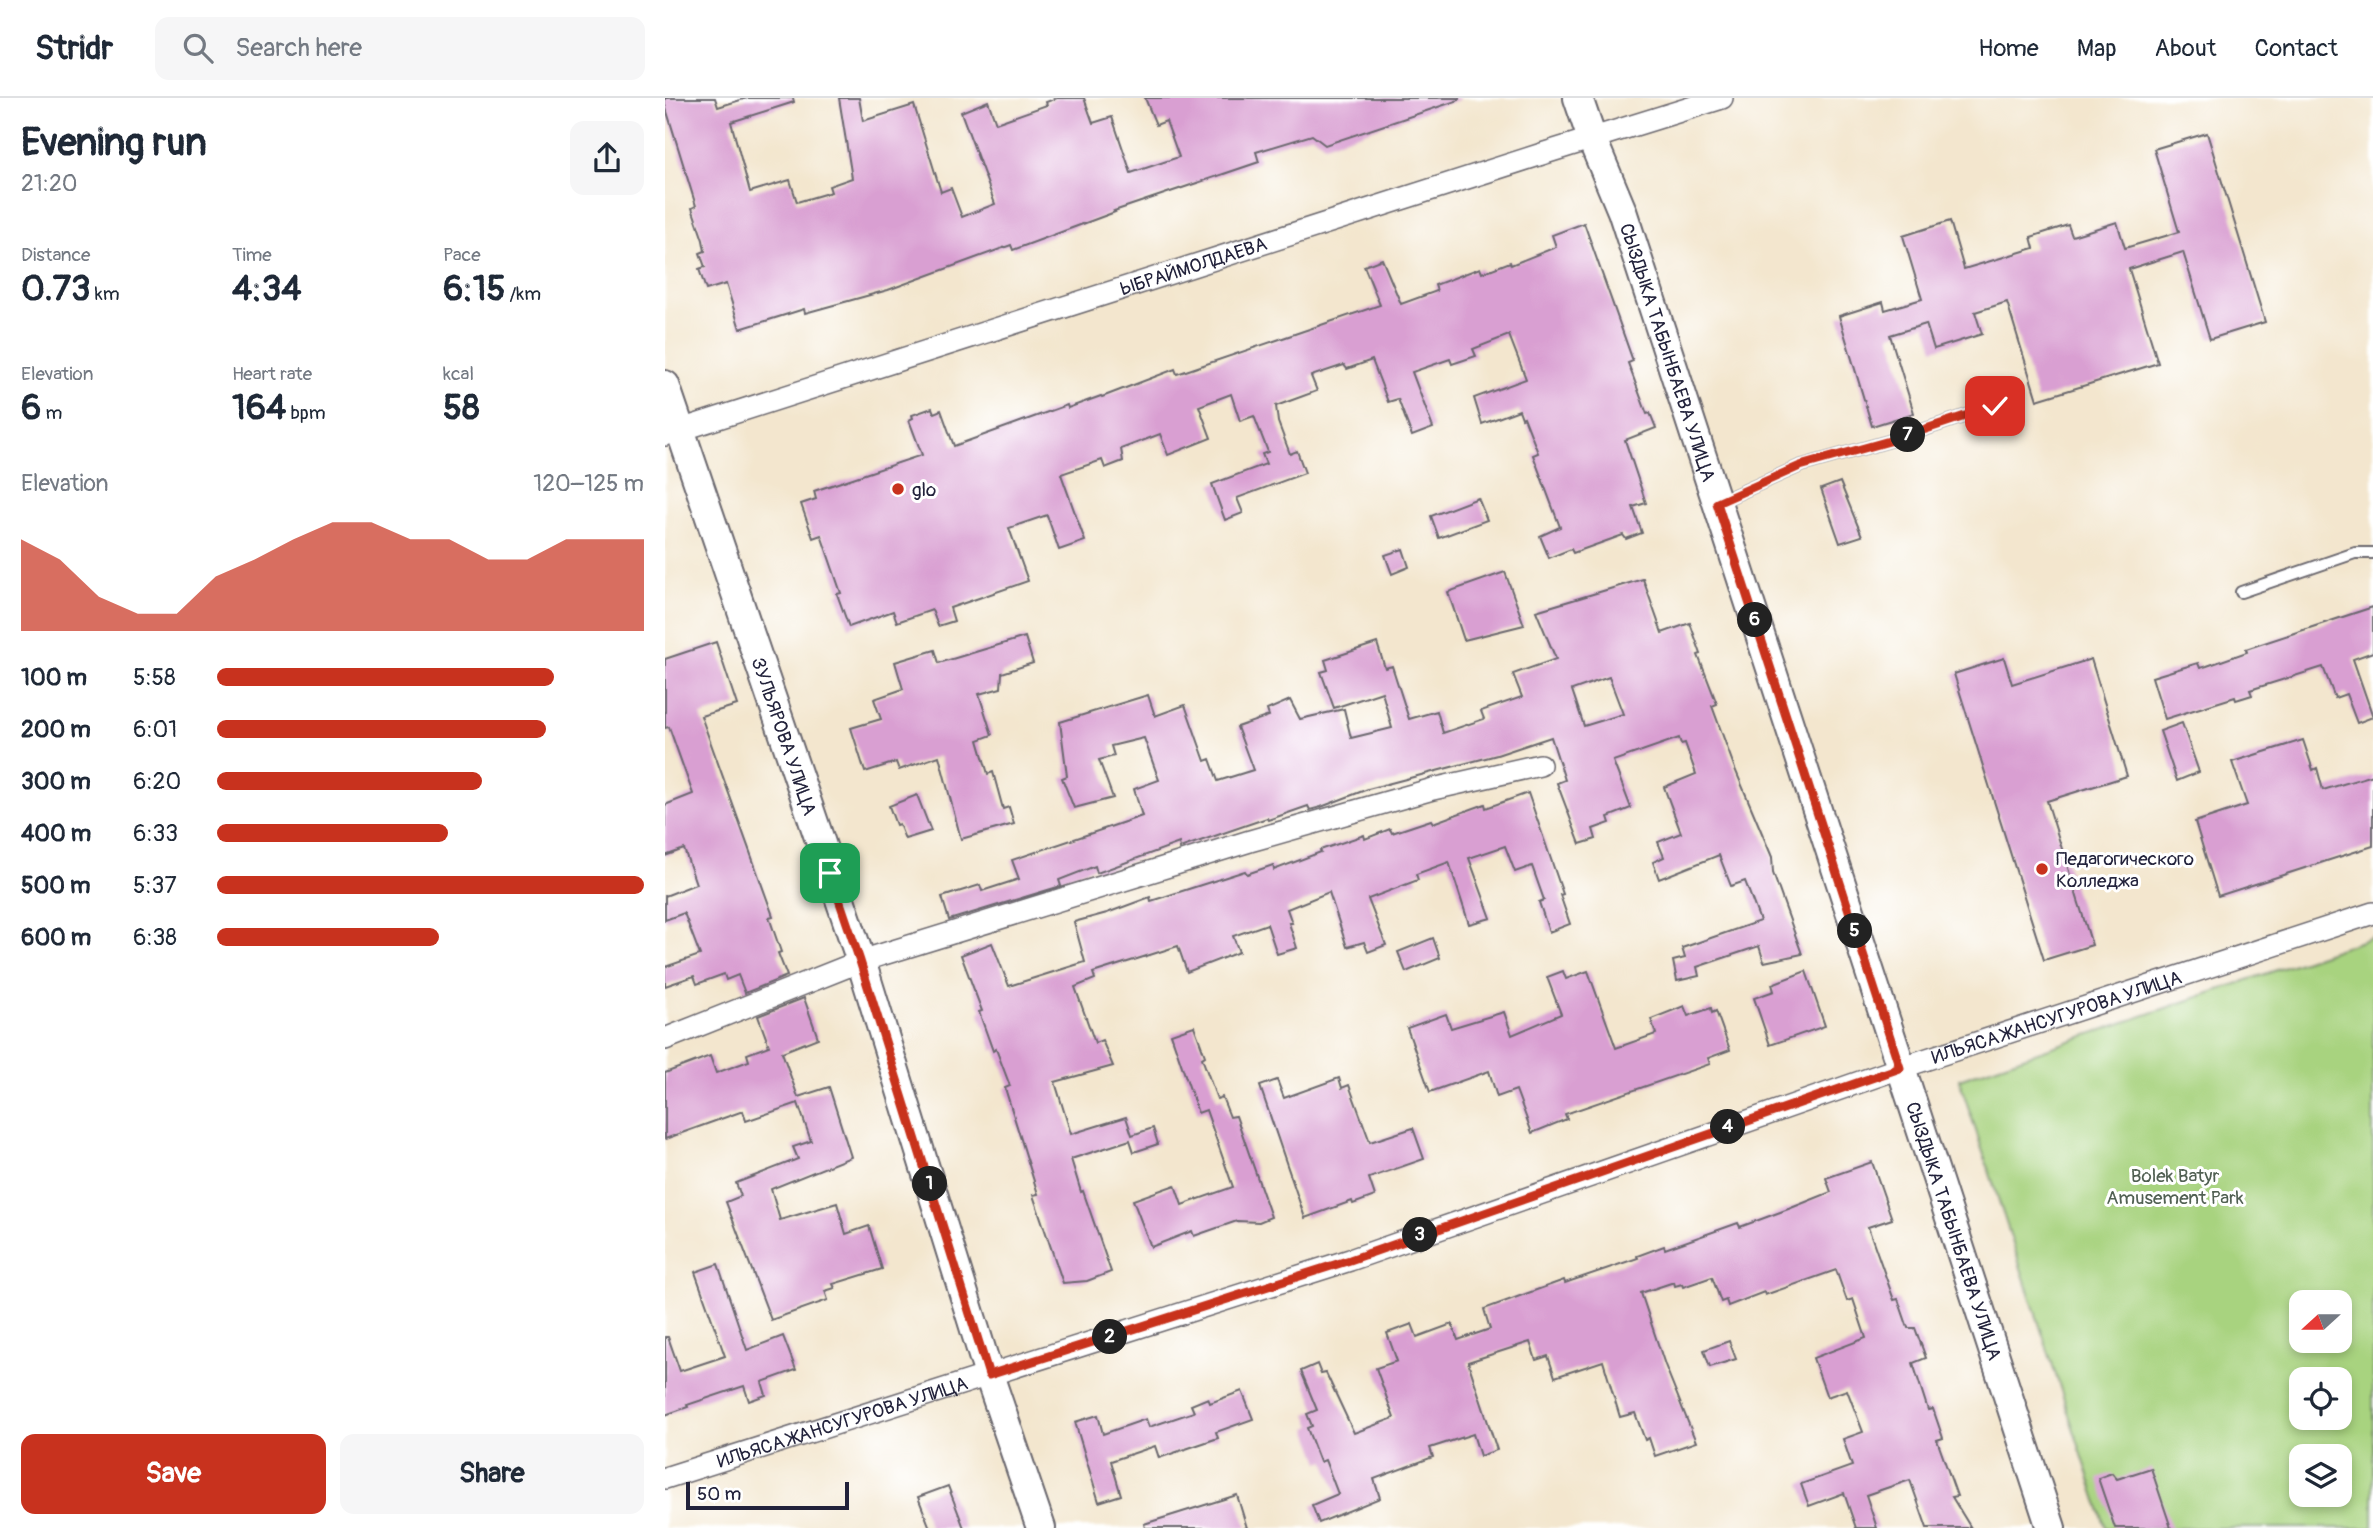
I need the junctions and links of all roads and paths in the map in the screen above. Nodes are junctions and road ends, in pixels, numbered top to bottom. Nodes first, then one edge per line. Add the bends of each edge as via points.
1 (1579, 98) edge
2 (1722, 98) edge
3 (1592, 139) junction
4 (665, 385) edge
5 (1995, 406) dead end
6 (672, 434) edge
7 (1717, 503) junction
8 (2373, 553) edge
9 (2241, 592) dead end
10 (1541, 765) dead end
11 (2373, 913) edge
12 (860, 961) junction
13 (665, 1039) edge
14 (1900, 1068) junction
15 (989, 1375) junction
16 (665, 1478) edge
17 (1041, 1528) edge
18 (2051, 1528) edge

1 - 3 street, СЫЗДЫКА ТАБЫНБАЕВА УЛИЦА
2 - 3 street, ЫБРАЙМОЛДАЕВА
3 - 6 street, ЫБРАЙМОЛДАЕВА
3 - 7 street, СЫЗДЫКА ТАБЫНБАЕВА УЛИЦА via 1622,211
4 - 6 street, ЗУЛЬЯРОВА УЛИЦА
5 - 7 lane via 1800,466
6 - 12 street, ЗУЛЬЯРОВА УЛИЦА
7 - 14 street, СЫЗДЫКА ТАБЫНБАЕВА УЛИЦА
8 - 9 lane via 2355,553
10 - 12 street via 1433,789 1250,841
11 - 14 street, ИЛЬЯСА ЖАНСУГУРОВА УЛИЦА
12 - 13 street
12 - 15 street, ЗУЛЬЯРОВА УЛИЦА
14 - 15 street, ИЛЬЯСА ЖАНСУГУРОВА УЛИЦА via 1350,1260
14 - 18 street, СЫЗДЫКА ТАБЫНБАЕВА УЛИЦА
15 - 16 street, ИЛЬЯСА ЖАНСУГУРОВА УЛИЦА
15 - 17 street, ЗУЛЬЯРОВА УЛИЦА

